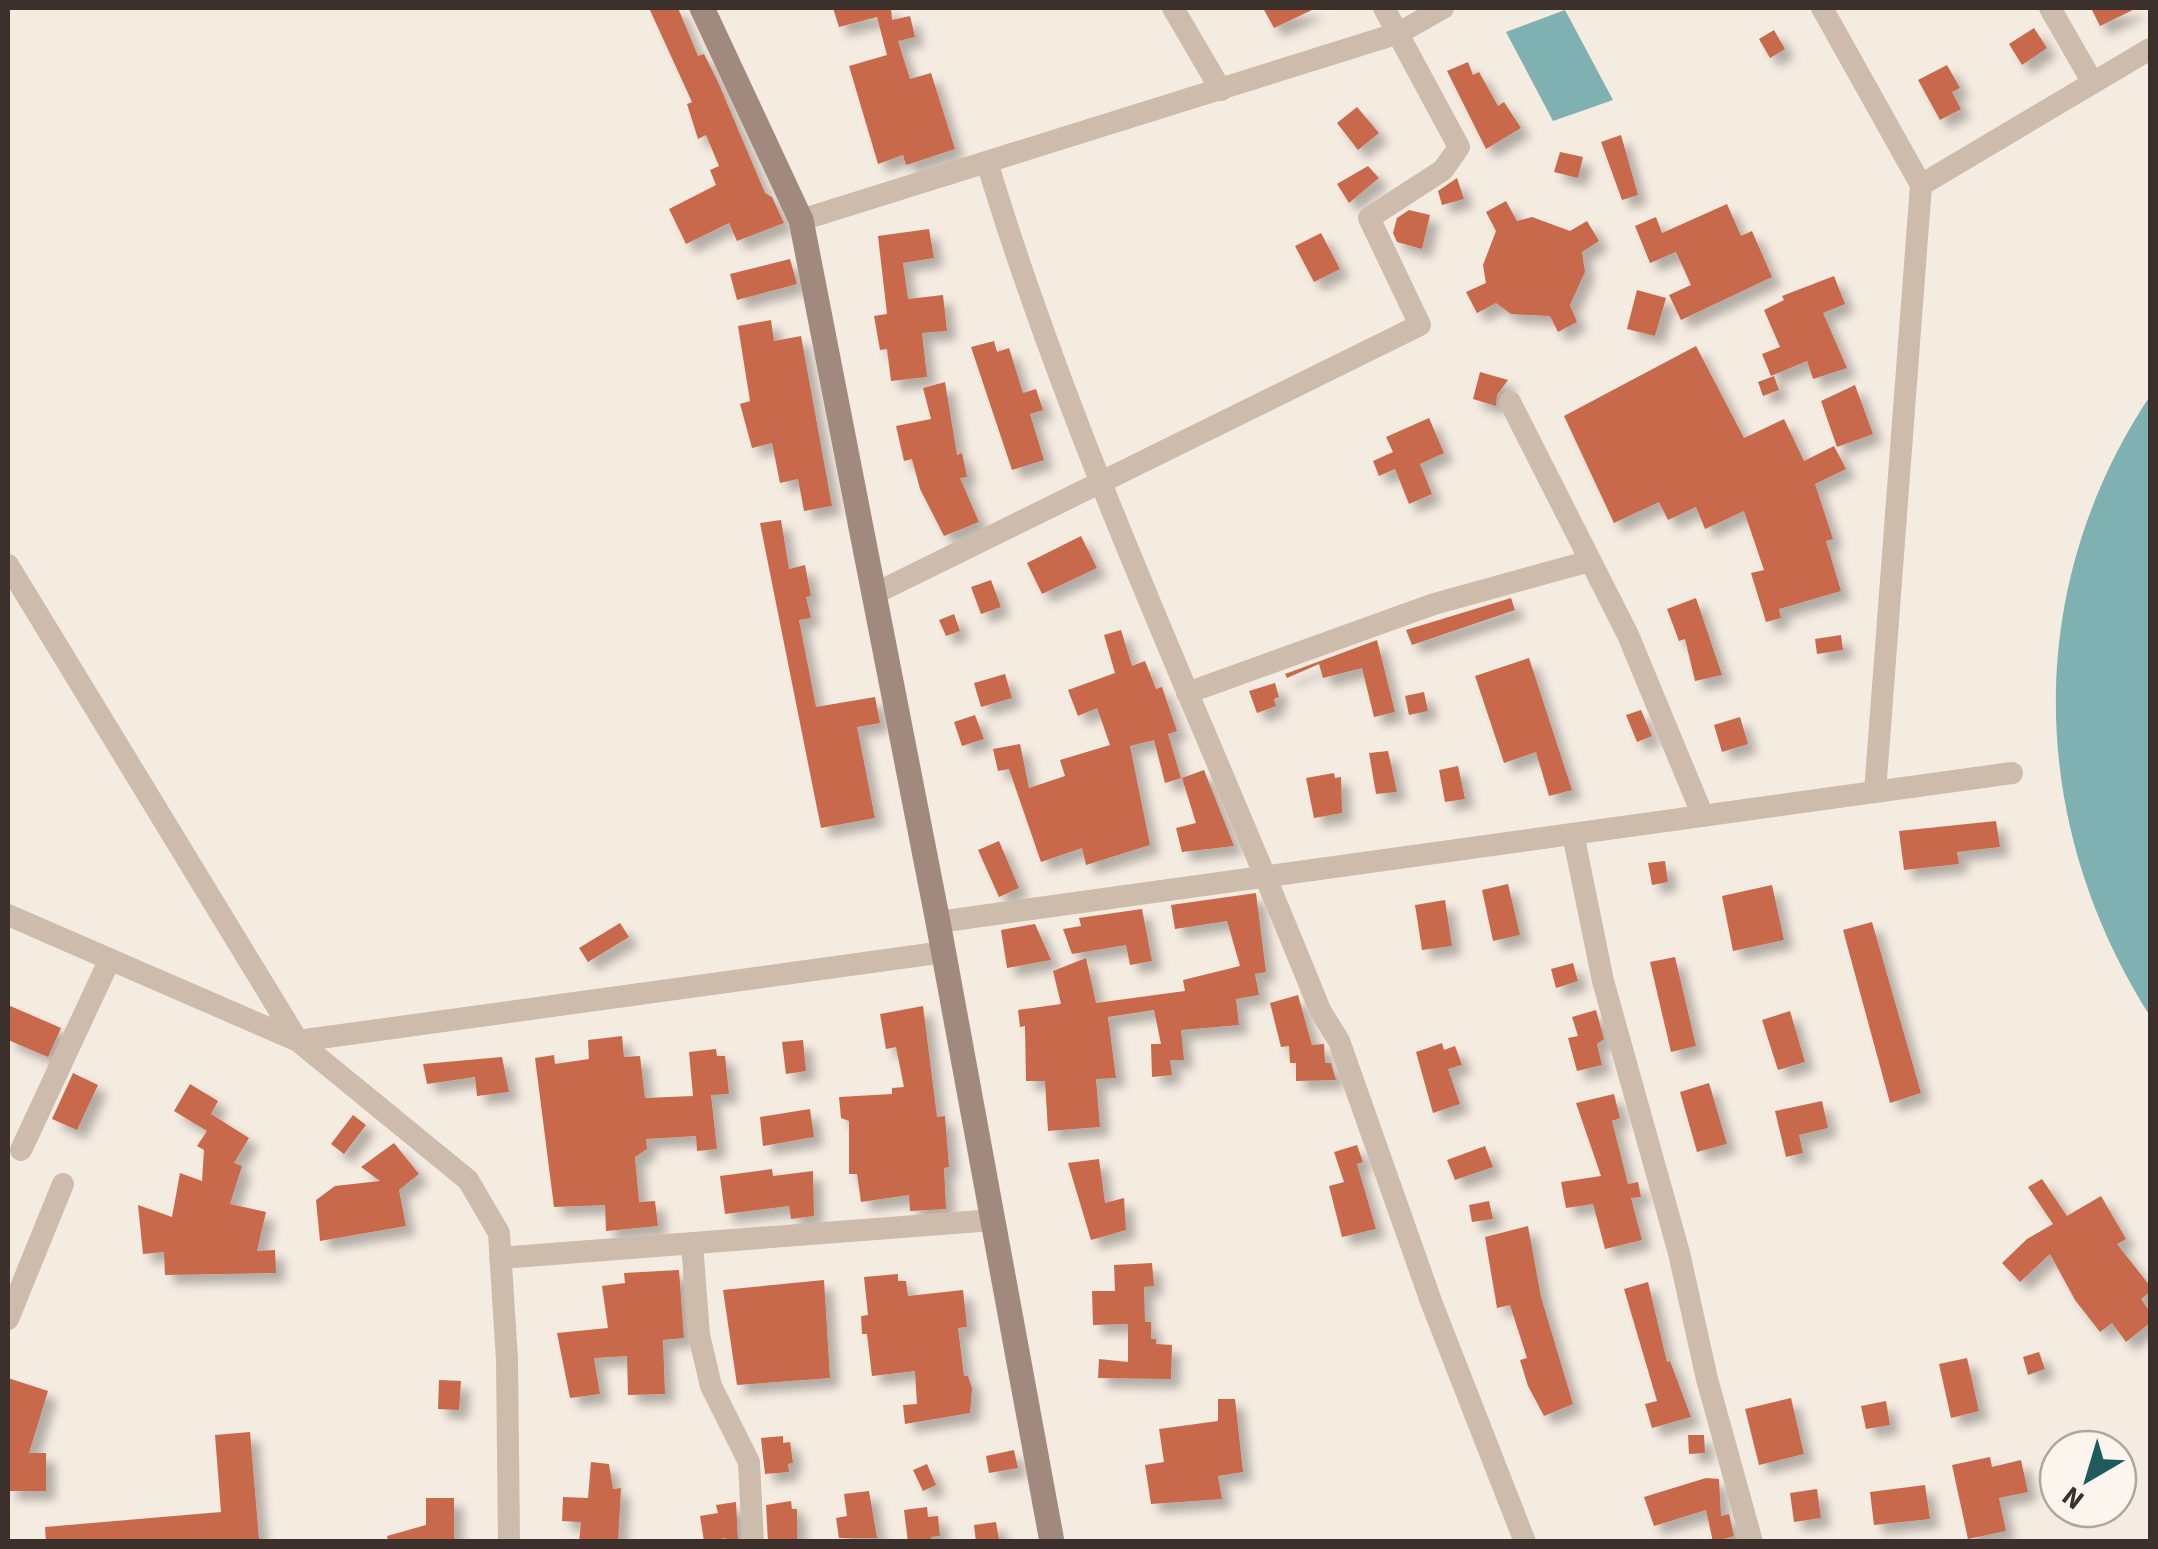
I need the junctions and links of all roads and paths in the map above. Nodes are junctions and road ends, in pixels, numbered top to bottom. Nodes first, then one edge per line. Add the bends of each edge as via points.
1 (702, 8) edge
2 (1172, 8) edge
3 (1384, 8) edge
4 (1443, 8) edge
5 (1822, 8) edge
6 (2050, 8) edge
7 (1400, 32) junction
8 (2150, 49) edge
9 (2093, 83) junction
10 (1221, 90) junction
11 (987, 162) junction
12 (1921, 184) junction
13 (801, 220) junction
14 (1510, 402) dead end
15 (1098, 482) junction
16 (1590, 562) junction
17 (8, 565) edge
18 (874, 594) junction
19 (1187, 692) junction
20 (2012, 773) dead end
21 (1876, 792) junction
22 (1703, 816) junction
23 (1573, 834) junction
24 (1265, 876) junction
25 (8, 915) edge
26 (938, 922) junction
27 (944, 952) junction
28 (110, 959) junction
29 (298, 1041) junction
30 (22, 1150) dead end
31 (63, 1184) dead end
32 (993, 1220) junction
33 (692, 1243) junction
34 (500, 1258) junction
35 (8, 1319) edge
36 (509, 1542) edge
37 (753, 1542) edge
38 (1052, 1542) edge
39 (1526, 1542) edge
40 (1752, 1542) edge

1 - 13 main road
2 - 10 street
3 - 7 street
4 - 7 street
5 - 12 street
6 - 9 street
7 - 10 street
7 - 15 street via 1459,147 1444,170 1369,218 1420,324
8 - 9 street
9 - 12 street
10 - 11 street
11 - 13 street
11 - 15 street via 1025,288
12 - 21 street
13 - 18 main road
14 - 16 street
15 - 18 street
15 - 19 street
16 - 19 street via 1434,604
16 - 22 street
17 - 29 street
18 - 26 main road
19 - 24 street
20 - 21 street
21 - 22 street
22 - 23 street
23 - 24 street
23 - 40 street via 1603,981
24 - 26 street
24 - 39 street via 1339,1041
25 - 28 street
26 - 27 main road
27 - 29 street
27 - 32 main road
28 - 29 street
28 - 30 street
29 - 34 street via 468,1180 498,1233
31 - 35 street
32 - 33 street
32 - 38 main road
33 - 34 street
33 - 37 street via 699,1336 711,1386 748,1462
34 - 36 street

